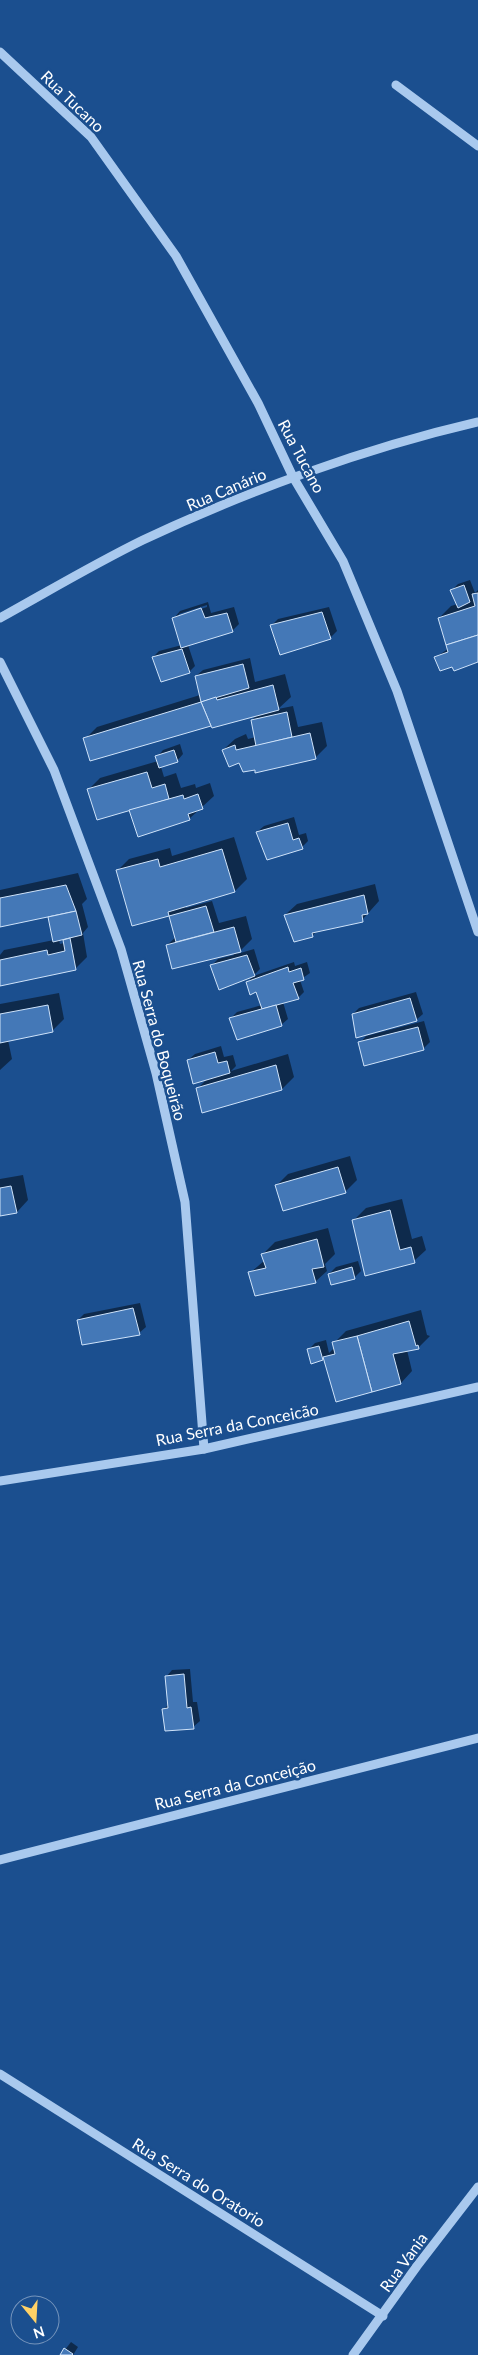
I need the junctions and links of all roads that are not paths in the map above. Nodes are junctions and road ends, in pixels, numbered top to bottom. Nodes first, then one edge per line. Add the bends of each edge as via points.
1 (0, 52) edge
2 (396, 85) dead end
3 (478, 146) edge
4 (478, 422) edge
5 (293, 477) junction
6 (0, 618) edge
7 (0, 662) edge
8 (478, 932) edge
9 (478, 1387) edge
10 (204, 1449) junction
11 (0, 1481) edge
12 (478, 1738) edge
13 (0, 1860) edge
14 (0, 2074) edge
15 (478, 2187) edge
16 (383, 2316) junction
17 (353, 2355) edge

1 - 5 street, Rua Tucano via 91,137 176,256 258,403
2 - 3 street
4 - 5 street, Rua Canário
5 - 6 street, Rua Canário via 143,540
5 - 8 street, Rua Tucano via 343,560 397,691
7 - 10 street, Rua Serra do Boqueirão via 57,779 120,949 156,1073 185,1202
9 - 10 street, Rua Serra da Conceicão
10 - 11 street, Rua Serra da Conceicão
12 - 13 street, Rua Serra da Conceição
14 - 16 street, Rua Serra do Oratorio
15 - 16 street, Rua Vania
16 - 17 street, Rua Vania

